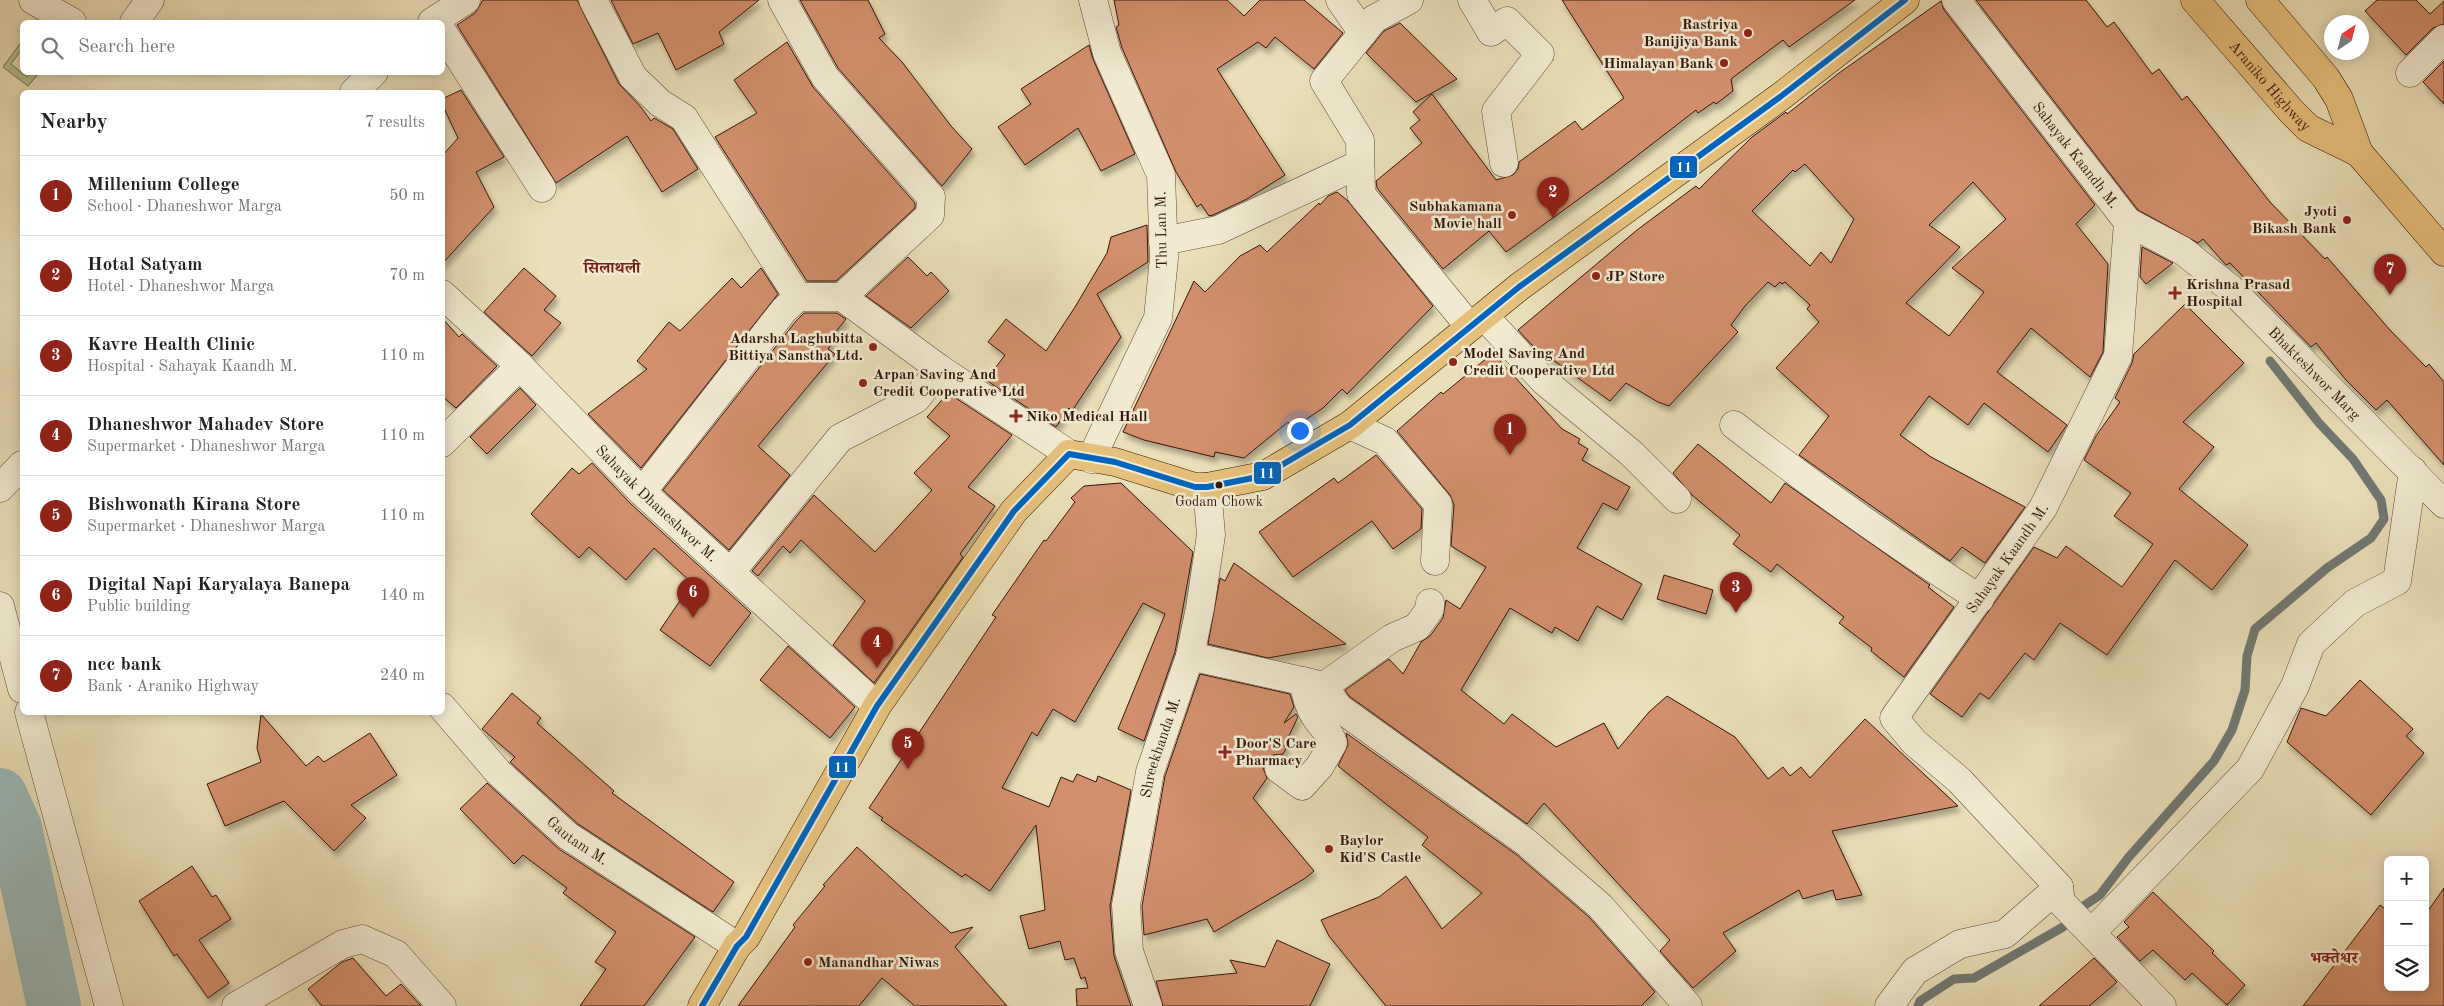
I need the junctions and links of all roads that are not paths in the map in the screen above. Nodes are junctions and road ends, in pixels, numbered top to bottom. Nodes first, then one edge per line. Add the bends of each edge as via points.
1 (33, 0) edge
2 (150, 0) edge
3 (593, 0) edge
4 (782, 0) edge
5 (1093, 0) edge
6 (1340, 0) edge
7 (1409, 0) edge
8 (1472, 0) edge
9 (1905, 0) edge
10 (1956, 0) edge
11 (2196, 0) edge
12 (2260, 0) edge
13 (68, 20) edge
14 (135, 20) edge
15 (445, 23) edge
16 (1363, 33) junction
17 (2444, 39) edge
18 (2410, 73) dead end
19 (371, 75) edge
20 (356, 90) edge
21 (2359, 153) junction
22 (1504, 163) dead end
23 (1360, 164) junction
24 (542, 188) dead end
25 (2128, 222) junction
26 (1163, 241) junction
27 (2444, 252) edge
28 (445, 297) edge
29 (798, 297) junction
30 (842, 297) junction
31 (1477, 321) junction
32 (520, 366) junction
33 (940, 369) junction
34 (1734, 425) dead end
35 (1350, 426) junction
36 (445, 440) edge
37 (1080, 456) junction
38 (20, 467) edge
39 (2413, 471) junction
40 (1207, 486) junction
41 (0, 488) edge
42 (642, 492) junction
43 (1677, 499) dead end
44 (2444, 504) edge
45 (1434, 561) dead end
46 (731, 572) junction
47 (1980, 599) junction
48 (1430, 603) dead end
49 (0, 606) edge
50 (1190, 656) junction
51 (20, 682) edge
52 (1313, 684) junction
53 (877, 706) junction
54 (445, 710) edge
55 (30, 715) edge
56 (1279, 769) dead end
57 (2059, 887) junction
58 (2092, 932) junction
59 (737, 946) junction
60 (109, 1006) edge
61 (236, 1006) edge
62 (442, 1006) edge
63 (702, 1006) edge
64 (1148, 1006) edge
65 (1688, 1006) edge
66 (1889, 1006) edge
67 (2162, 1006) edge

1 - 13 street
2 - 14 street
3 - 29 street via 633,77 660,103 684,118
4 - 30 street via 825,77 931,197 930,215
5 - 26 street, Thu Lan M. via 1107,52 1161,175
6 - 16 street
7 - 16 street via 1374,20
8 - 22 street via 1491,32 1507,21 1540,54 1496,111
9 - 31 main road via 1780,97
10 - 25 street, Sahayak Kaandh M.
11 - 21 main road, Araniko Highway via 2308,128
12 - 21 main road, Araniko Highway via 2326,78 2339,99
15 - 24 street
16 - 23 street via 1324,81 1360,140
17 - 18 street
19 - 20 street
21 - 27 main road, Araniko Highway
23 - 26 street via 1218,230
23 - 31 street via 1361,194
25 - 39 street, Bhakteshwor Marg via 2183,251 2231,289
25 - 47 street, Sahayak Kaandh M. via 2118,356 2043,508
26 - 37 street, Thu Lan M. via 1158,318
28 - 32 street, Sahayak Dhaneshwor M.
29 - 30 street
29 - 42 street via 784,310
30 - 33 street
31 - 35 main road
31 - 43 street via 1632,454
32 - 36 street
32 - 42 street, Sahayak Dhaneshwor M.
33 - 37 street
33 - 46 street via 916,399 840,438
34 - 47 street via 1884,537
35 - 40 main road via 1263,476
35 - 45 street via 1385,441 1438,504
37 - 40 main road via 1115,462 1195,487
37 - 53 main road via 1014,512
38 - 41 street
39 - 44 street, Bhakteshwor Marg
39 - 58 street via 2397,582 2355,603 2311,644 2295,686 2250,768
40 - 50 street, Shreekhanda M. via 1211,535
42 - 46 street, Sahayak Dhaneshwor M.
46 - 53 street, Sahayak Dhaneshwor M.
47 - 57 street, Sahayak Kaandh M. via 1894,718 1914,742 1960,780
48 - 52 street via 1430,609 1417,627
49 - 51 street
50 - 52 street
50 - 64 street, Shreekhanda M. via 1150,772 1126,905 1129,951
52 - 56 street via 1309,704 1315,718 1331,735 1333,744 1320,766 1302,786
52 - 65 street via 1338,707 1527,843 1600,906
53 - 59 main road via 746,937
54 - 59 street, Gautam M. via 498,772 568,836
55 - 60 street
57 - 58 street via 2061,902
57 - 66 street via 2005,934 1960,944 1915,971
58 - 67 street
59 - 63 main road
61 - 62 street via 342,944 362,939 396,954

